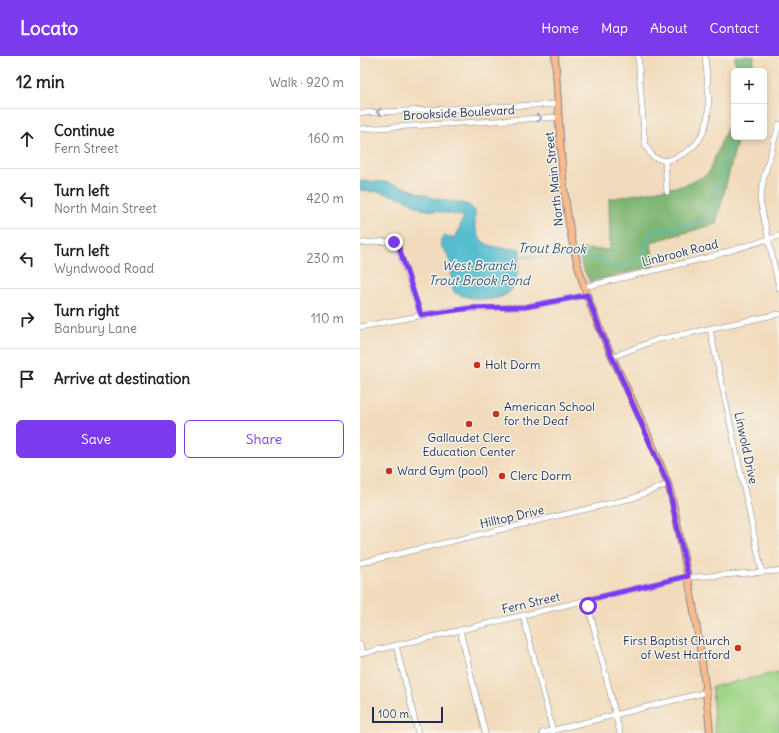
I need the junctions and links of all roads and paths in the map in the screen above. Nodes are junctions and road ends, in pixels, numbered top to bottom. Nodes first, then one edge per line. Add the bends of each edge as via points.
1 (555, 56) edge
2 (638, 56) edge
3 (705, 56) edge
4 (558, 104) junction
5 (360, 113) edge
6 (559, 117) junction
7 (779, 124) edge
8 (360, 129) edge
9 (777, 140) edge
10 (665, 162) junction
11 (667, 192) dead end
12 (779, 236) edge
13 (768, 238) junction
14 (360, 243) edge
15 (584, 287) junction
16 (779, 288) edge
17 (587, 295) junction
18 (779, 314) edge
19 (421, 315) junction
20 (360, 327) edge
21 (710, 329) junction
22 (612, 357) junction
23 (668, 484) junction
24 (360, 563) edge
25 (779, 571) edge
26 (762, 572) junction
27 (688, 576) junction
28 (587, 600) junction
29 (524, 615) junction
30 (460, 630) junction
31 (360, 644) edge
32 (396, 645) junction
33 (361, 653) edge
34 (707, 692) junction
35 (615, 714) junction
36 (552, 732) edge
37 (418, 733) edge
38 (485, 733) edge
39 (542, 733) edge
40 (620, 733) edge
41 (710, 733) edge

1 - 4 main road, North Main Street
2 - 10 street via 645,145 653,157
3 - 10 street via 709,107 706,127 692,148
4 -> 5 street, Brookside Boulevard
4 - 6 main road, North Main Street
8 -> 6 street, Brookside Boulevard
6 - 15 main road, North Main Street via 566,207
7 - 9 street
9 - 13 street via 763,181 760,200
10 - 11 street
12 - 13 street, Linbrook Road
13 - 15 street, Linbrook Road via 706,258
13 - 16 street
14 - 19 street via 390,241 397,245
15 - 17 main road, North Main Street
17 - 19 street via 525,307 471,308
17 - 22 main road, North Main Street
18 - 21 street
19 - 20 street
21 - 22 street via 656,340
21 - 26 street, Linwold Drive
22 - 23 main road, North Main Street
23 - 24 street, Hilltop Drive via 633,498
23 - 27 main road, North Main Street
25 - 26 street, Fern Street
26 - 27 street, Fern Street
27 - 28 street, Fern Street
27 - 34 main road, North Main Street
28 - 29 street, Fern Street
28 - 35 street
29 - 30 street, Fern Street
29 - 36 street
30 - 32 street, Fern Street
30 - 38 street
31 - 33 street
32 - 33 street, Fern Street
32 - 37 street
34 - 35 street
34 - 41 main road, North Main Street
35 - 36 street
35 - 40 street
36 - 39 street

